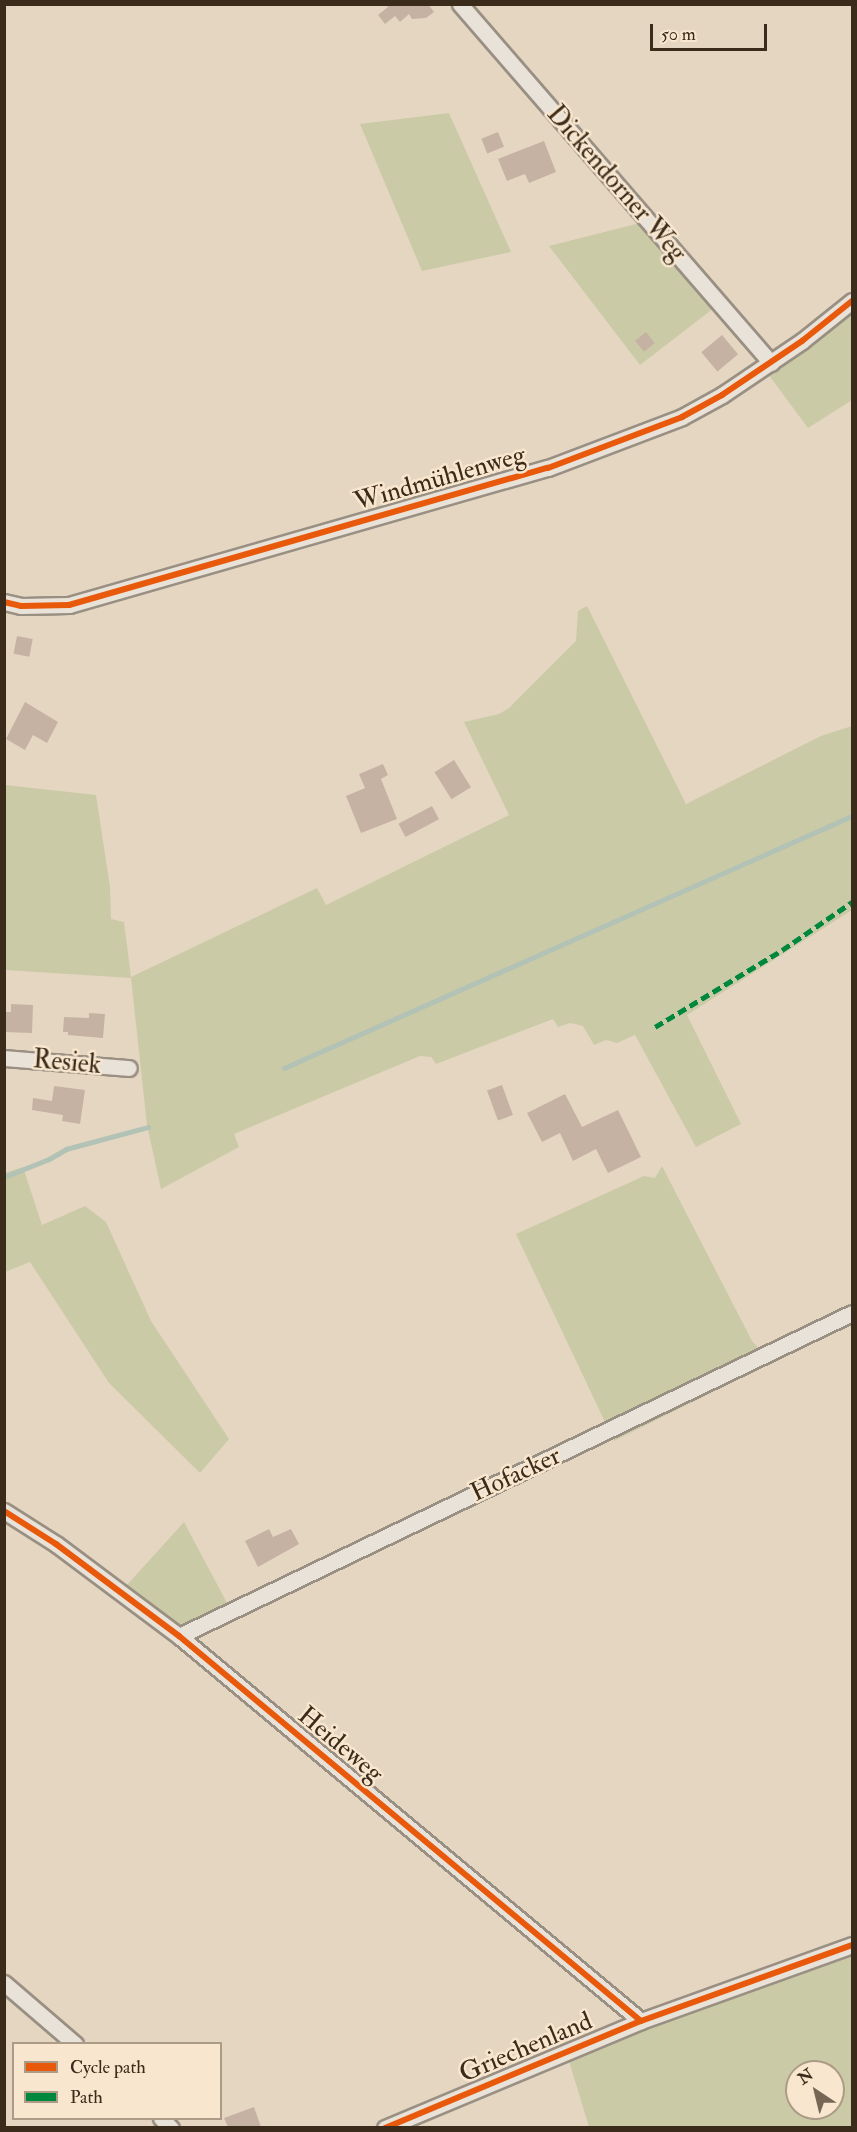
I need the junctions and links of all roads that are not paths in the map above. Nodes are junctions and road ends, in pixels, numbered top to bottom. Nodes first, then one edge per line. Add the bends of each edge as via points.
1 (460, 4) edge
2 (852, 301) edge
3 (771, 363) junction
4 (4, 602) edge
5 (4, 1058) edge
6 (129, 1068) dead end
7 (852, 1313) edge
8 (4, 1511) edge
9 (179, 1636) junction
10 (852, 1945) edge
11 (4, 1983) edge
12 (641, 2021) junction
13 (74, 2042) edge
14 (385, 2127) edge

1 - 3 street, Dickendorner Weg
2 - 3 street, Windmühlenweg
3 - 4 street, Windmühlenweg via 682,417 548,468 69,605 21,606
5 - 6 street, Resiek
7 - 9 street, Hofacker
8 - 9 street, Heideweg via 74,1557
9 - 12 street, Heideweg
10 - 12 street, Griechenland
11 - 13 street
12 - 14 street, Griechenland

